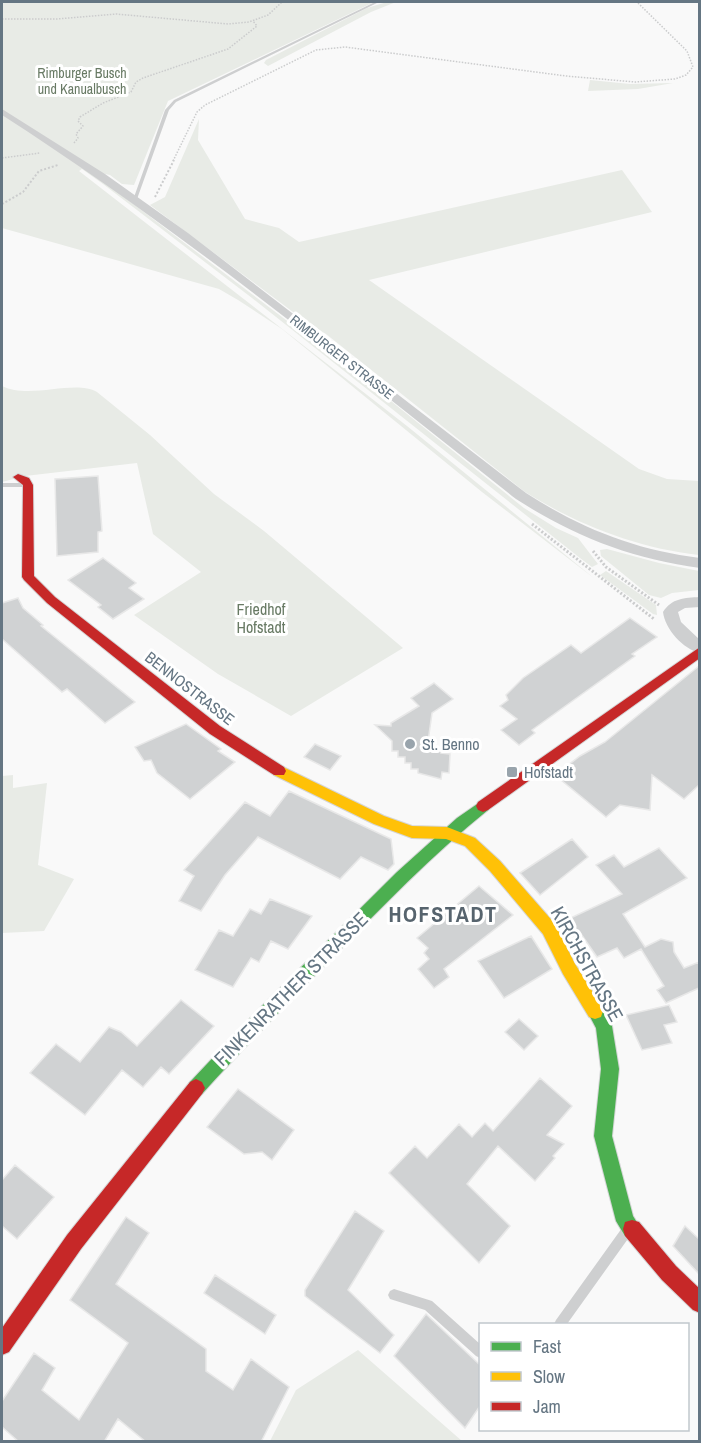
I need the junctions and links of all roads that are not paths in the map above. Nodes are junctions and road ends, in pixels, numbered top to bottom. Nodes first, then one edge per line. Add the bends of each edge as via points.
1 (377, 2) edge
2 (2, 112) edge
3 (138, 202) junction
4 (23, 481) joint
5 (2, 485) edge
6 (699, 563) edge
7 (699, 602) edge
8 (699, 650) edge
9 (447, 833) junction
10 (630, 1226) junction
11 (394, 1294) dead end
12 (699, 1303) edge
13 (562, 1323) edge
14 (2, 1345) edge
15 (479, 1351) edge

1 - 3 lane via 175,101 167,110
2 - 3 street, RIMBURGER STRASSE
3 - 6 street, RIMBURGER STRASSE via 556,520 654,557
4 - 5 lane
4 - 9 street, BENNOSTRASSE via 28,577 43,593 215,730 281,773 412,832
7 - 8 street, FINKENRATHER STRASSE via 684,603 671,611 672,623
8 - 9 street, FINKENRATHER STRASSE
9 - 10 street, KIRCHSTRASSE via 470,842 527,901 549,929 604,1026 610,1069 603,1136 625,1221
9 - 14 street, FINKENRATHER STRASSE via 222,1058 179,1107 88,1224
10 - 12 street, KIRCHSTRASSE
10 - 13 lane
11 - 15 lane via 428,1305

